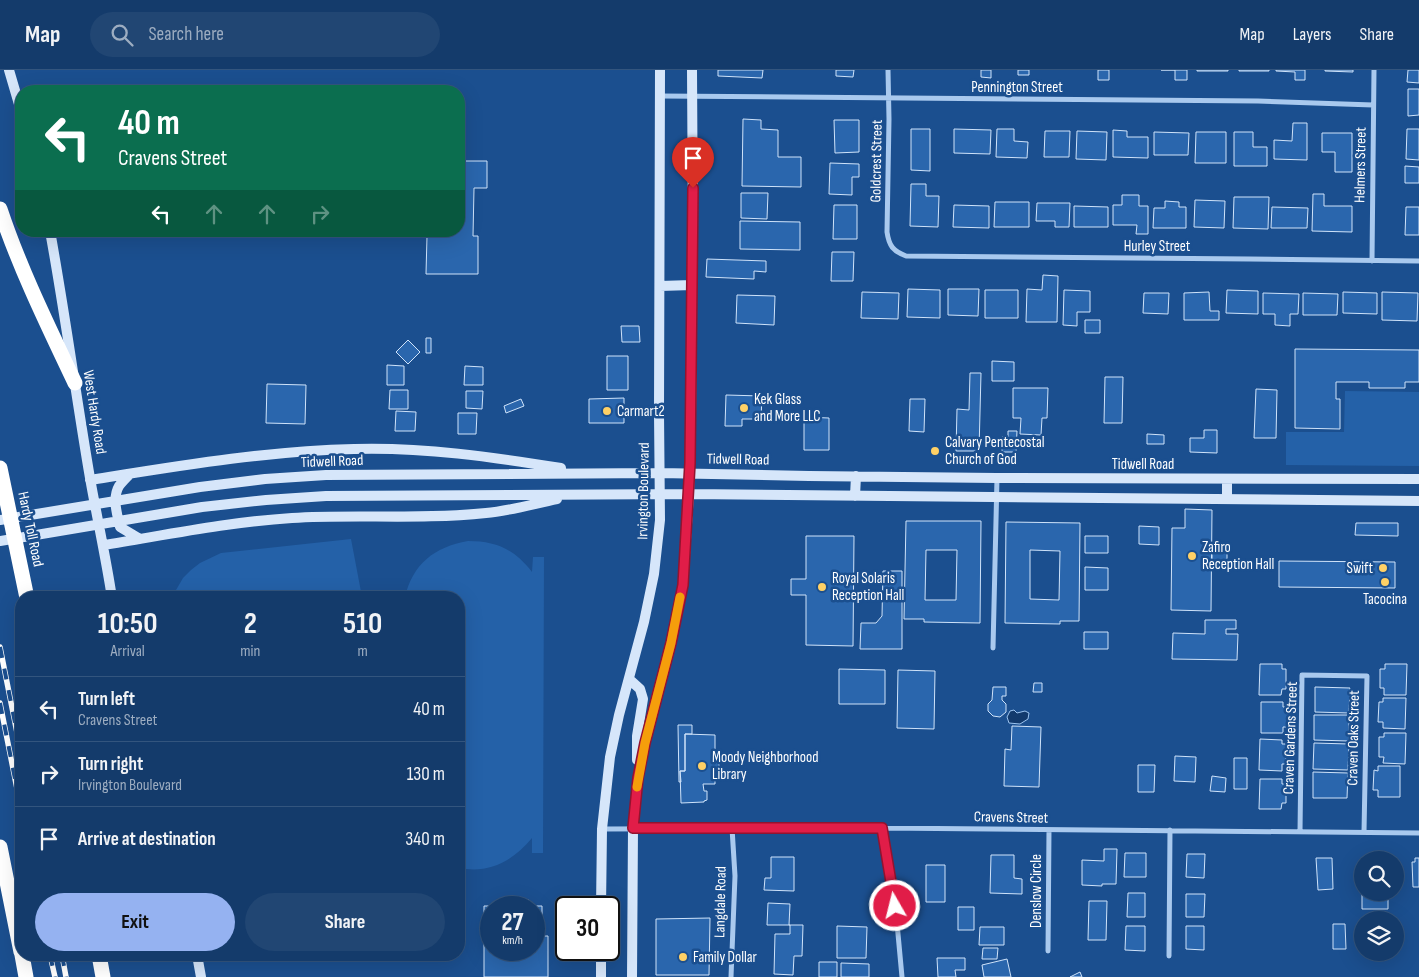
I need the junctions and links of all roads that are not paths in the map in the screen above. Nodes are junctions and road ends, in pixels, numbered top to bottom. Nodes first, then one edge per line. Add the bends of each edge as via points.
1 (9, 70) edge
2 (660, 70) edge
3 (692, 70) edge
4 (888, 70) edge
5 (1374, 70) edge
6 (15, 90) edge
7 (660, 96) junction
8 (692, 96) junction
9 (889, 99) junction
10 (1373, 104) junction
11 (0, 209) edge
12 (51, 237) edge
13 (895, 251) joint
14 (1372, 260) junction
15 (1419, 262) edge
16 (692, 285) junction
17 (660, 286) junction
18 (75, 383) junction
19 (0, 468) edge
20 (592, 473) junction
21 (660, 473) junction
22 (690, 473) junction
23 (130, 474) junction
24 (856, 476) junction
25 (996, 478) junction
26 (1227, 479) junction
27 (1419, 479) edge
28 (90, 480) junction
29 (581, 494) junction
30 (660, 494) junction
31 (689, 494) junction
32 (856, 496) junction
33 (996, 498) junction
34 (1227, 498) junction
35 (1419, 501) edge
36 (0, 520) edge
37 (140, 539) junction
38 (0, 541) edge
39 (104, 545) junction
40 (26, 591) edge
41 (111, 591) edge
42 (993, 648) dead end
43 (1335, 676) joint
44 (630, 679) junction
45 (638, 778) junction
46 (633, 828) junction
47 (732, 828) junction
48 (882, 828) junction
49 (602, 829) junction
50 (1050, 830) junction
51 (1170, 830) junction
52 (1300, 832) junction
53 (1364, 832) junction
54 (1419, 833) edge
55 (0, 847) edge
56 (601, 896) edge
57 (15, 920) edge
58 (1048, 951) dead end
59 (1170, 956) dead end
60 (23, 961) edge
61 (100, 961) edge
62 (198, 961) edge
63 (601, 961) edge
64 (26, 977) edge
65 (103, 977) edge
66 (201, 977) edge
67 (601, 977) edge
68 (632, 977) edge
69 (731, 977) edge
70 (902, 977) edge

1 - 6 main road
2 - 7 main road, Irvington Boulevard
3 - 8 main road
4 - 9 street, Goldcrest Street
5 - 10 street, Helmers Street
7 - 8 street, Pennington Street
7 - 17 main road, Irvington Boulevard
8 - 9 street, Pennington Street
8 - 16 main road
9 - 10 street, Pennington Street
9 - 13 street, Goldcrest Street via 887,232 888,241
10 - 14 street, Helmers Street
11 - 18 highway via 36,301
12 - 18 main road, West Hardy Road
13 - 14 street, Hurley Street via 906,256
14 - 15 street, Hurley Street
16 - 17 main road
16 - 22 main road
17 - 21 main road, Irvington Boulevard
18 - 28 main road, West Hardy Road
19 - 40 highway, Hardy Toll Road
20 - 21 main road, Tidwell Road
20 - 23 main road via 488,456 354,449 200,463
20 - 36 main road, Tidwell Road via 326,475 265,479
21 - 22 main road, Tidwell Road
21 - 30 main road, Irvington Boulevard
22 - 24 main road, Tidwell Road
22 - 31 main road
23 - 28 main road
23 - 37 main road via 119,487 117,515 120,527
24 - 25 main road, Tidwell Road
24 - 32 main road
25 - 26 main road, Tidwell Road
25 - 33 street
26 - 27 main road, Tidwell Road
26 - 34 main road
28 - 39 main road, West Hardy Road
29 - 30 main road
29 - 37 main road via 486,513 290,518 213,526
29 - 38 main road via 326,496 266,500 202,507
30 - 31 main road
30 - 44 main road, Irvington Boulevard via 654,574
31 - 32 main road
31 - 45 main road via 683,585
32 - 33 main road
33 - 34 main road
33 - 42 street
34 - 35 main road
37 - 39 main road
39 - 41 main road, West Hardy Road
43 - 52 street, Craven Gardens Street via 1302,675
43 - 53 street, Craven Oaks Street via 1366,676
44 - 45 main road via 643,699 637,736
44 - 49 main road, Irvington Boulevard via 610,757
45 - 46 main road
46 - 47 street, Cravens Street
46 - 49 street, Cravens Street
46 - 68 main road
47 - 48 street, Cravens Street
47 - 69 street, Langdale Road via 735,876
48 - 50 street, Cravens Street
48 - 70 street
49 - 56 main road, Irvington Boulevard
50 - 51 street, Cravens Street
50 - 58 street, Denslow Circle
51 - 52 street, Cravens Street
51 - 59 street
52 - 53 street, Cravens Street
53 - 54 street, Cravens Street
55 - 57 highway
60 - 64 highway
61 - 65 highway
62 - 66 main road
63 - 67 main road

